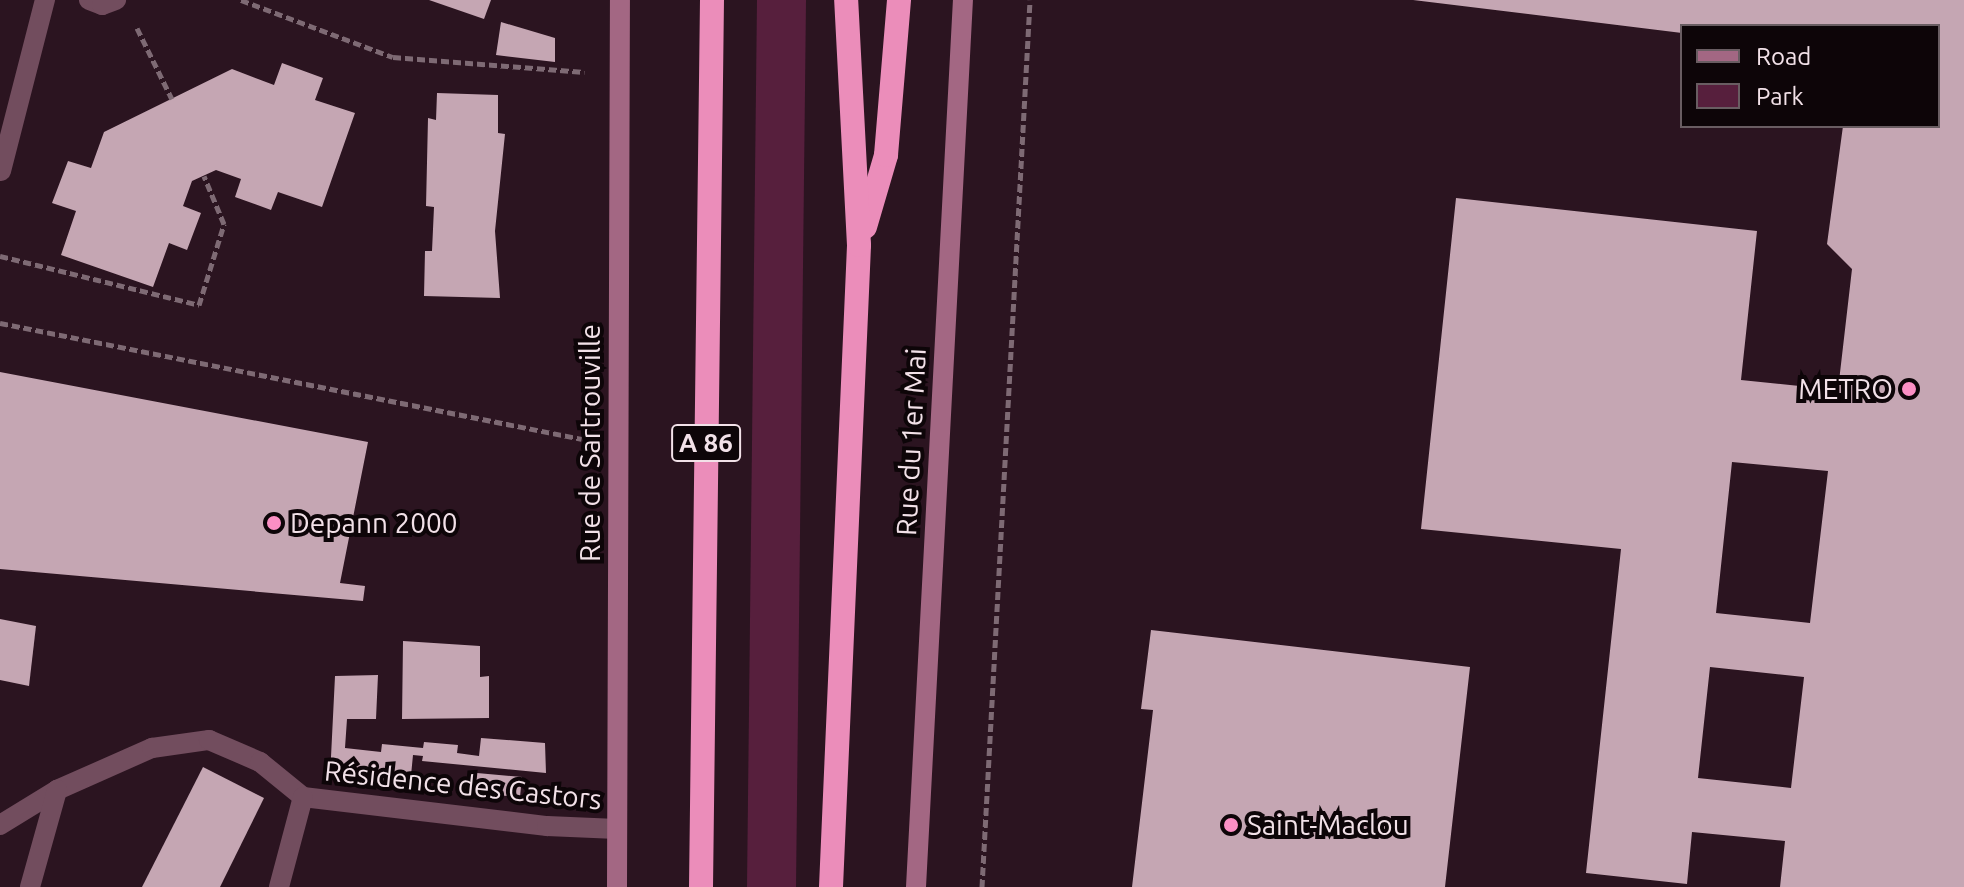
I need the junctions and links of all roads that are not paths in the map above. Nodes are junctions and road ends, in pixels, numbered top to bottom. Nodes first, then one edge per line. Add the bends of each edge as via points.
1 (45, 0) edge
2 (89, 0) edge
3 (620, 0) edge
4 (712, 0) edge
5 (846, 0) edge
6 (899, 0) edge
7 (963, 0) edge
8 (123, 7) edge
9 (1, 171) edge
10 (859, 245) junction
11 (57, 790) junction
12 (303, 797) junction
13 (0, 825) edge
14 (617, 829) junction
15 (30, 887) edge
16 (279, 887) edge
17 (617, 887) edge
18 (701, 887) edge
19 (831, 887) edge
20 (916, 887) edge

1 - 9 street
2 - 8 street
3 - 14 main road, Rue de Sartrouville
4 - 18 highway, A 86
5 - 10 highway
6 - 10 highway via 886,155
7 - 20 main road, Rue du 1er Mai
10 - 19 highway
11 - 12 street, Résidence des Castors via 152,748 209,740 260,762
11 - 13 street, Résidence des Castors
11 - 15 street
12 - 14 street, Résidence des Castors via 547,826
12 - 16 street, Résidence des Castors
14 - 17 main road, Rue de Sartrouville

